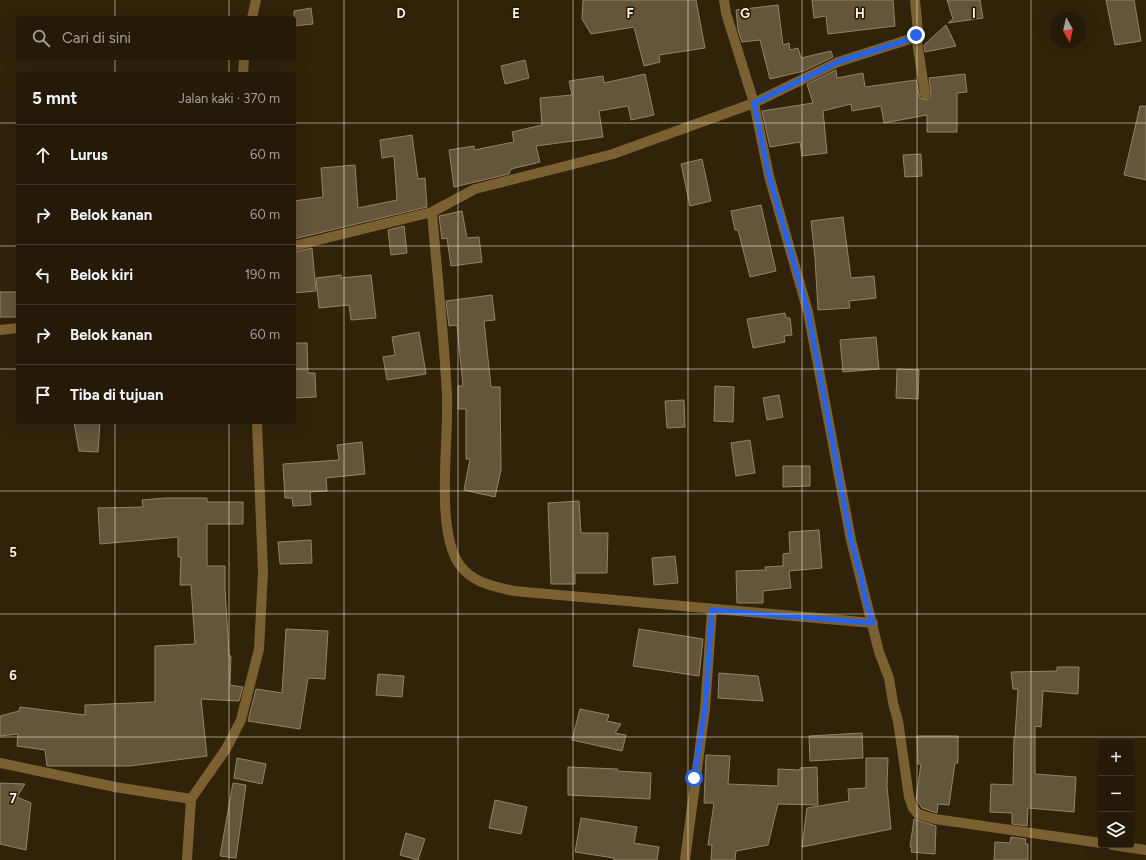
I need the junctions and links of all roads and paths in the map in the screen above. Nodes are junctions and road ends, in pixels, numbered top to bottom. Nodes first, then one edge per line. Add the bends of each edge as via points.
1 (256, 0) edge
2 (724, 0) edge
3 (915, 0) edge
4 (252, 16) edge
5 (916, 35) junction
6 (244, 60) edge
7 (243, 72) edge
8 (925, 94) dead end
9 (754, 103) junction
10 (432, 212) junction
11 (296, 246) edge
12 (16, 328) edge
13 (0, 330) edge
14 (258, 424) edge
15 (712, 610) junction
16 (873, 623) junction
17 (0, 763) edge
18 (191, 799) junction
19 (1098, 844) edge
20 (1132, 848) edge
21 (1146, 850) edge
22 (187, 860) edge
23 (685, 860) edge

1 - 4 street
2 - 9 street
3 - 5 street via 918,20
5 - 8 street
5 - 9 street via 838,62
6 - 7 street
9 - 10 street via 613,154 475,189
9 - 16 street via 769,176 808,312 851,540
10 - 11 street
10 - 15 street via 447,397 445,516 449,541 458,564 473,579 514,591
12 - 13 street
14 - 18 street via 263,572 259,649 241,720 226,749
15 - 16 street
15 - 23 street via 705,709
16 - 19 street via 898,720 909,797 918,814
17 - 18 street via 115,787
18 - 22 street
20 - 21 street

